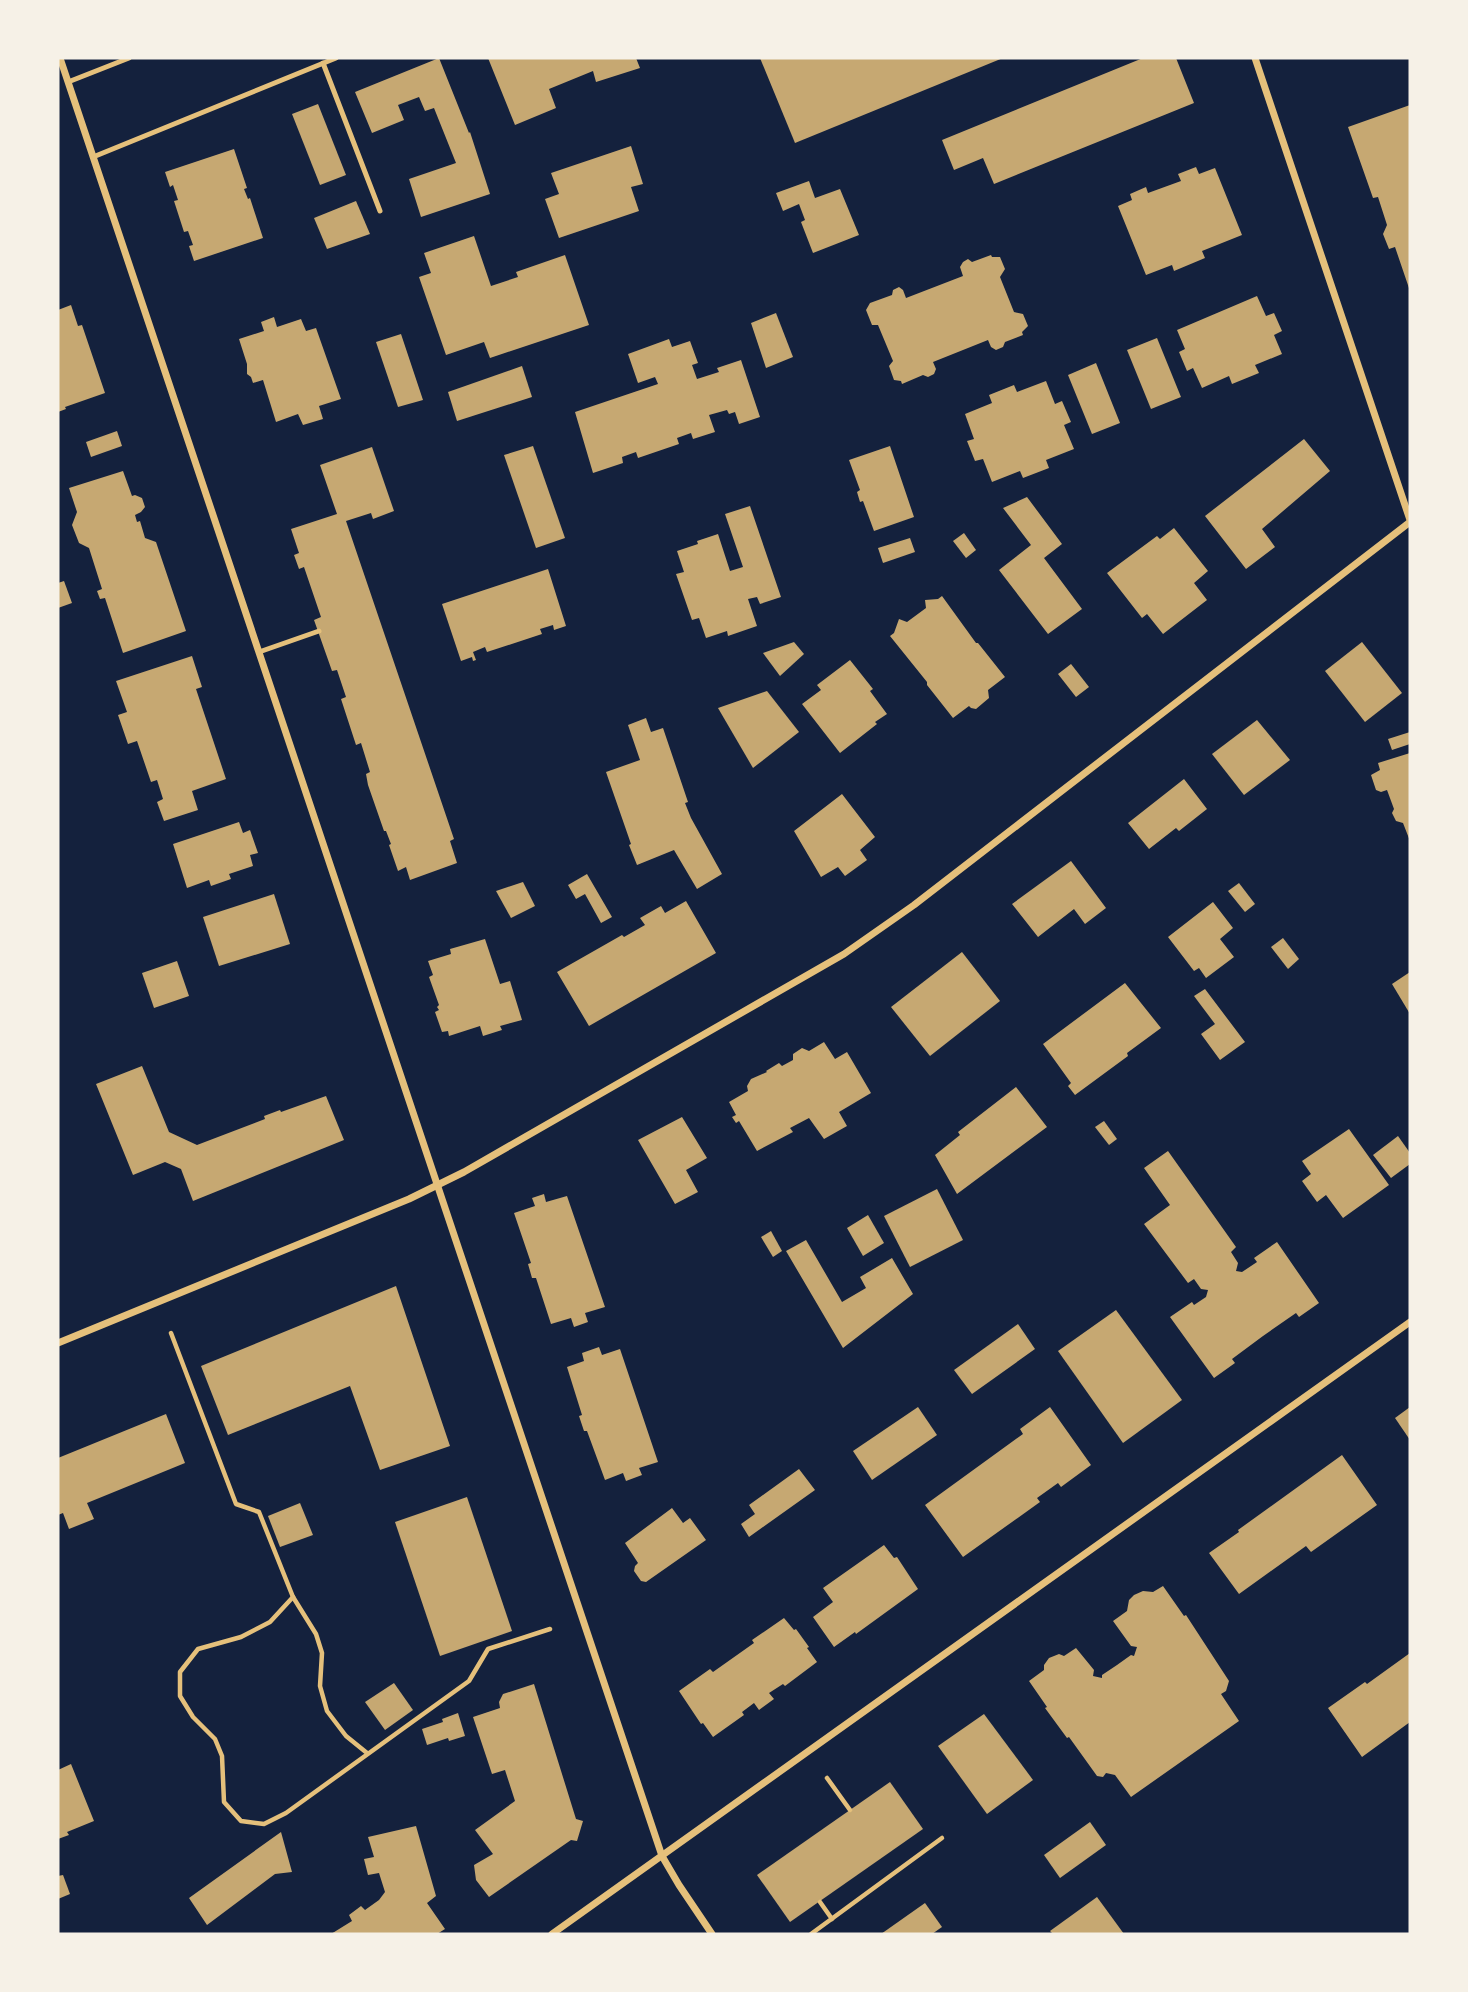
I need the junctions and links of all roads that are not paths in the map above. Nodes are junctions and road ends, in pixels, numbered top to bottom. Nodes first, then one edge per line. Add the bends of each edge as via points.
1 (60, 58) edge
2 (129, 58) edge
3 (336, 58) edge
4 (1255, 58) edge
5 (323, 63) junction
6 (68, 82) junction
7 (93, 157) junction
8 (380, 211) dead end
9 (1410, 521) edge
10 (319, 631) dead end
11 (259, 652) junction
12 (438, 1185) junction
13 (1410, 1322) edge
14 (58, 1343) edge
15 (662, 1856) junction
16 (552, 1934) edge
17 (712, 1934) edge

1 - 6 street
2 - 6 lane
3 - 5 lane
4 - 9 street
5 - 7 lane
5 - 8 lane
6 - 7 street
7 - 11 street
9 - 12 street via 854,947
10 - 11 lane
11 - 12 street
12 - 14 street
12 - 15 street
13 - 15 street
15 - 16 street
15 - 17 street

